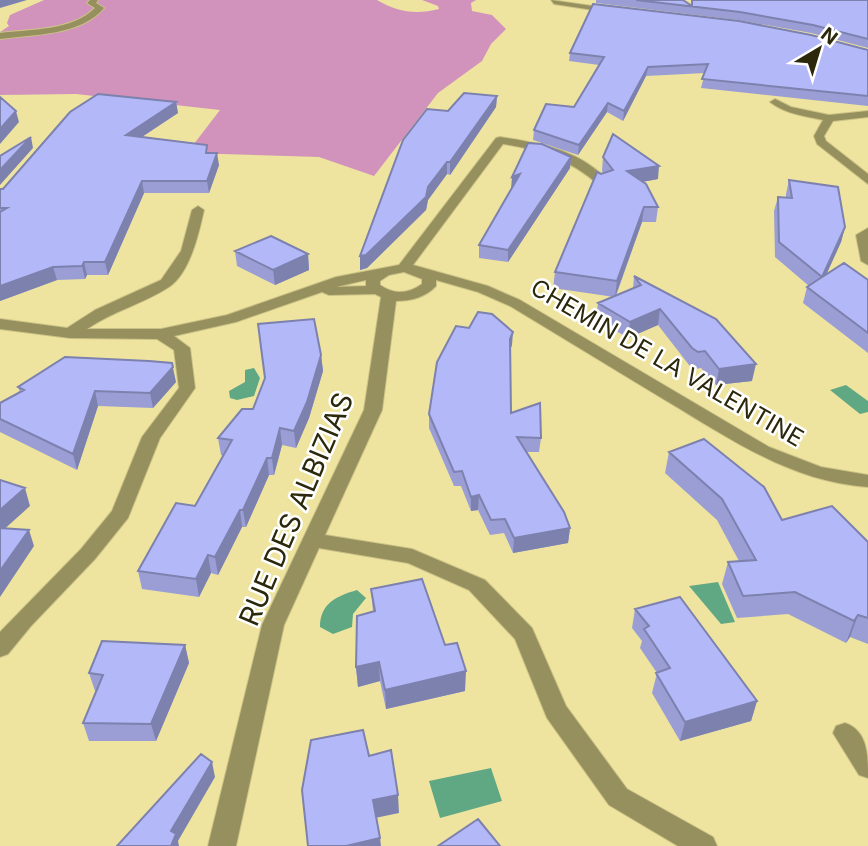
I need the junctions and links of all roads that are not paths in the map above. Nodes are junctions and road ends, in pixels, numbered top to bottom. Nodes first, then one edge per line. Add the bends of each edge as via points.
1 (94, 0) edge
2 (554, 2) dead end
3 (622, 12) edge
4 (0, 36) edge
5 (775, 102) edge
6 (868, 114) edge
7 (829, 118) junction
8 (868, 180) edge
9 (603, 182) edge
10 (198, 210) dead end
11 (868, 232) edge
12 (868, 261) edge
13 (414, 270) junction
14 (428, 288) junction
15 (484, 289) junction
16 (382, 294) junction
17 (0, 324) edge
18 (70, 334) junction
19 (161, 334) junction
20 (868, 481) edge
21 (313, 540) junction
22 (0, 648) edge
23 (845, 733) dead end
24 (868, 767) edge
25 (222, 846) edge
26 (703, 846) edge

1 - 4 street via 91,3 100,8 88,20
2 - 3 street
5 - 7 street
6 - 7 street
7 - 8 street via 819,136 821,142
9 - 13 street via 583,164 552,148 500,140 417,250
10 - 18 street via 188,251 166,283 100,313
11 - 12 street via 863,235
13 - 14 street via 429,277
13 - 15 street, CHEMIN DE LA VALENTINE
13 - 16 street
14 - 15 street, CHEMIN DE LA VALENTINE
14 - 16 street
15 - 20 street, CHEMIN DE LA VALENTINE via 763,451 818,473
16 - 19 street via 308,292 231,319
16 - 21 street, RUE DES ALBIZIAS via 373,411
17 - 18 street
18 - 19 street
19 - 22 street via 182,348 187,388 151,437 121,513
21 - 25 street, RUE DES ALBIZIAS via 274,625
21 - 26 street via 412,556 477,585 524,634 556,711 618,797
23 - 24 street

